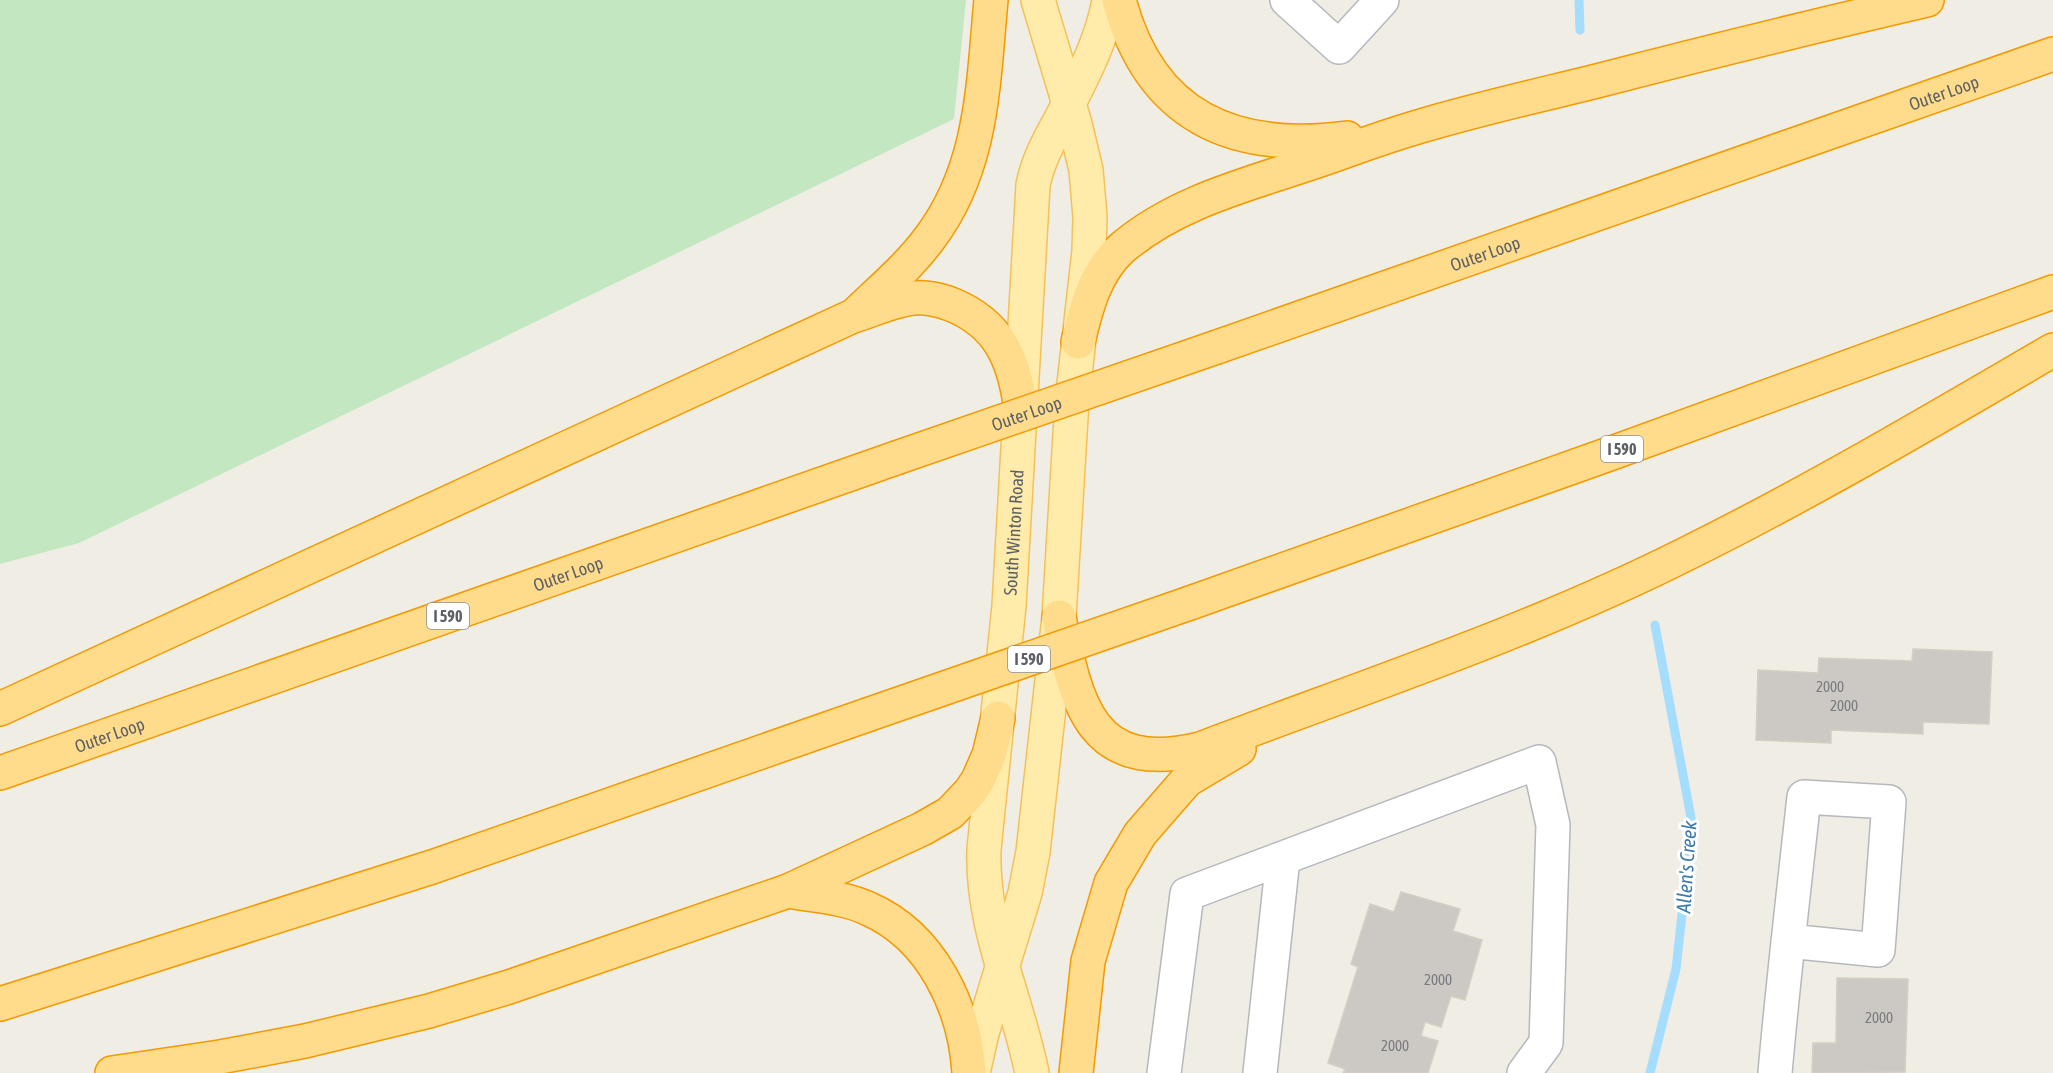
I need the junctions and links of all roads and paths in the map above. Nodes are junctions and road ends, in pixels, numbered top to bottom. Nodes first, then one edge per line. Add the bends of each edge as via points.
1 (991, 0) edge
2 (1038, 0) edge
3 (1109, 0) edge
4 (1119, 0) edge
5 (1287, 0) edge
6 (1382, 0) edge
7 (1927, 0) edge
8 (2053, 54) edge
9 (1069, 103) junction
10 (1420, 126) junction
11 (2053, 292) edge
12 (854, 316) junction
13 (1078, 342) junction
14 (2053, 350) edge
15 (1020, 403) junction
16 (1059, 617) junction
17 (1308, 708) junction
18 (0, 709) edge
19 (998, 718) junction
20 (0, 773) edge
21 (1283, 858) junction
22 (788, 891) junction
23 (1788, 941) junction
24 (1003, 966) junction
25 (0, 1004) edge
26 (112, 1073) edge
27 (971, 1073) edge
28 (1032, 1073) edge
29 (1076, 1073) edge
30 (1164, 1073) edge
31 (1260, 1073) edge
32 (1524, 1073) edge
33 (1775, 1073) edge

1 - 12 highway via 978,124 972,154 956,196 919,252
2 - 9 main road
3 - 9 main road, South Winton Road via 1095,48
4 - 10 highway via 1147,67 1180,104 1217,127 1264,140 1301,142
5 - 6 lane via 1339,47
7 - 10 highway
8 - 20 highway, Outer Loop / I 590, bridge
9 - 13 main road via 1090,205 1089,251
9 - 15 main road, South Winton Road via 1041,158 1033,185
10 - 13 highway via 1202,200 1156,223 1120,251 1100,276
11 - 25 highway, I 590, bridge via 1190,603 432,867
12 - 15 highway via 907,299 944,301 966,311 986,325 1002,344 1015,376
12 - 18 highway
13 - 16 main road
14 - 17 highway via 1845,471 1688,554 1537,621
15 - 19 main road, South Winton Road via 1009,606
16 - 17 highway via 1066,654 1089,717 1104,737 1122,748 1144,754 1184,753
16 - 24 main road via 1033,852
17 - 29 highway via 1187,780 1140,834 1111,883 1088,961
19 - 22 highway via 978,780 950,813
19 - 24 main road, South Winton Road via 983,872
21 - 30 lane via 1186,894
21 - 31 lane
21 - 32 lane via 1539,762 1553,825 1546,1042
22 - 26 highway via 429,1011 305,1041
22 - 27 highway via 869,909 888,919 919,946 942,978 957,1012
23 - 23 lane via 1804,797 1889,802 1878,950
23 - 33 lane
24 - 27 main road
24 - 28 main road, South Winton Road

